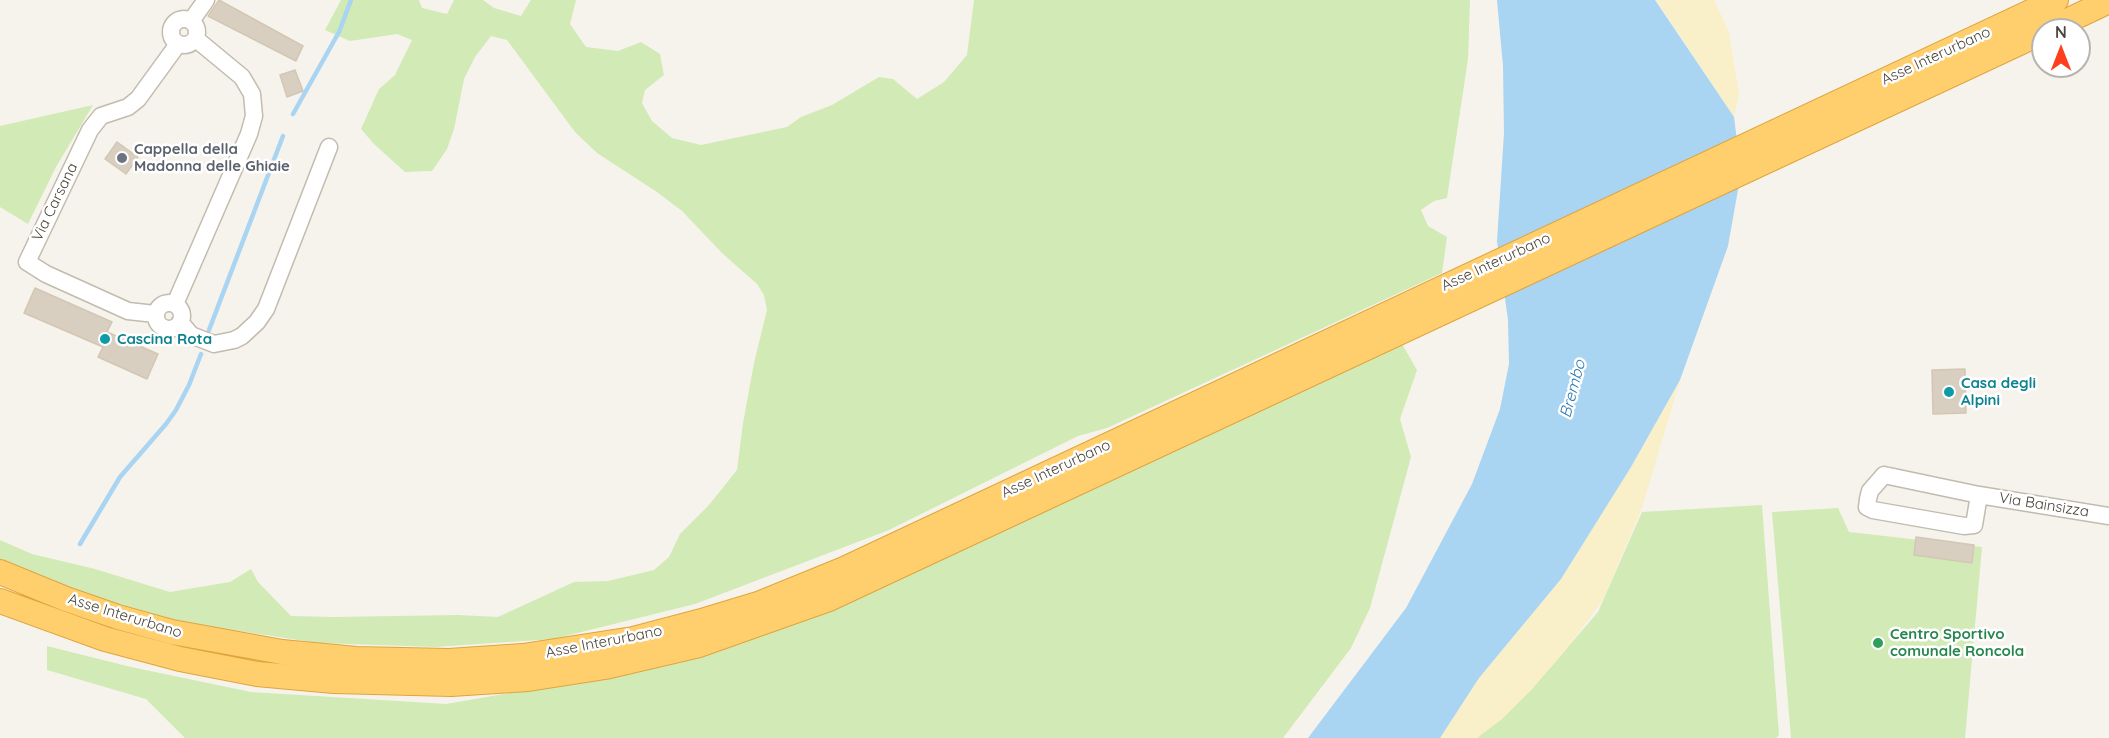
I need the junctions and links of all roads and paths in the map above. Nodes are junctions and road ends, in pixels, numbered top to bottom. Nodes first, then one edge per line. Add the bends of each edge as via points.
1 (206, 0) edge
2 (2056, 0) edge
3 (2107, 2) edge
4 (2073, 18) edge
5 (191, 21) junction
6 (2031, 38) edge
7 (196, 39) junction
8 (178, 44) junction
9 (329, 147) dead end
10 (175, 304) junction
11 (155, 314) junction
12 (180, 322) junction
13 (1979, 495) junction
14 (2109, 516) edge
15 (0, 573) edge
16 (0, 601) edge

1 - 5 street
2 - 15 highway, Asse Interurbano via 928,529 801,587 696,623 560,652 467,660 365,660 300,655 172,632 118,617
3 - 4 highway
5 - 7 street via 196,27
5 - 8 street via 178,20 172,26 171,34
6 - 16 highway, Asse Interurbano via 829,599 699,645 605,667 528,679 461,684 334,681 219,667 105,639
7 - 8 street via 190,44
7 - 10 street via 242,77 252,94 254,116
8 - 11 street, Via Carsana via 138,99 101,116 90,130 27,262 128,312
9 - 12 street via 266,309 257,322 242,336 220,344 195,338
10 - 11 street via 163,304
10 - 12 street via 181,310
11 - 12 street, Via Carsana via 159,325 166,329
13 - 13 street, Via Bainsizza via 1884,475 1870,491 1867,507 1969,526 1974,525
13 - 14 street, Via Bainsizza

